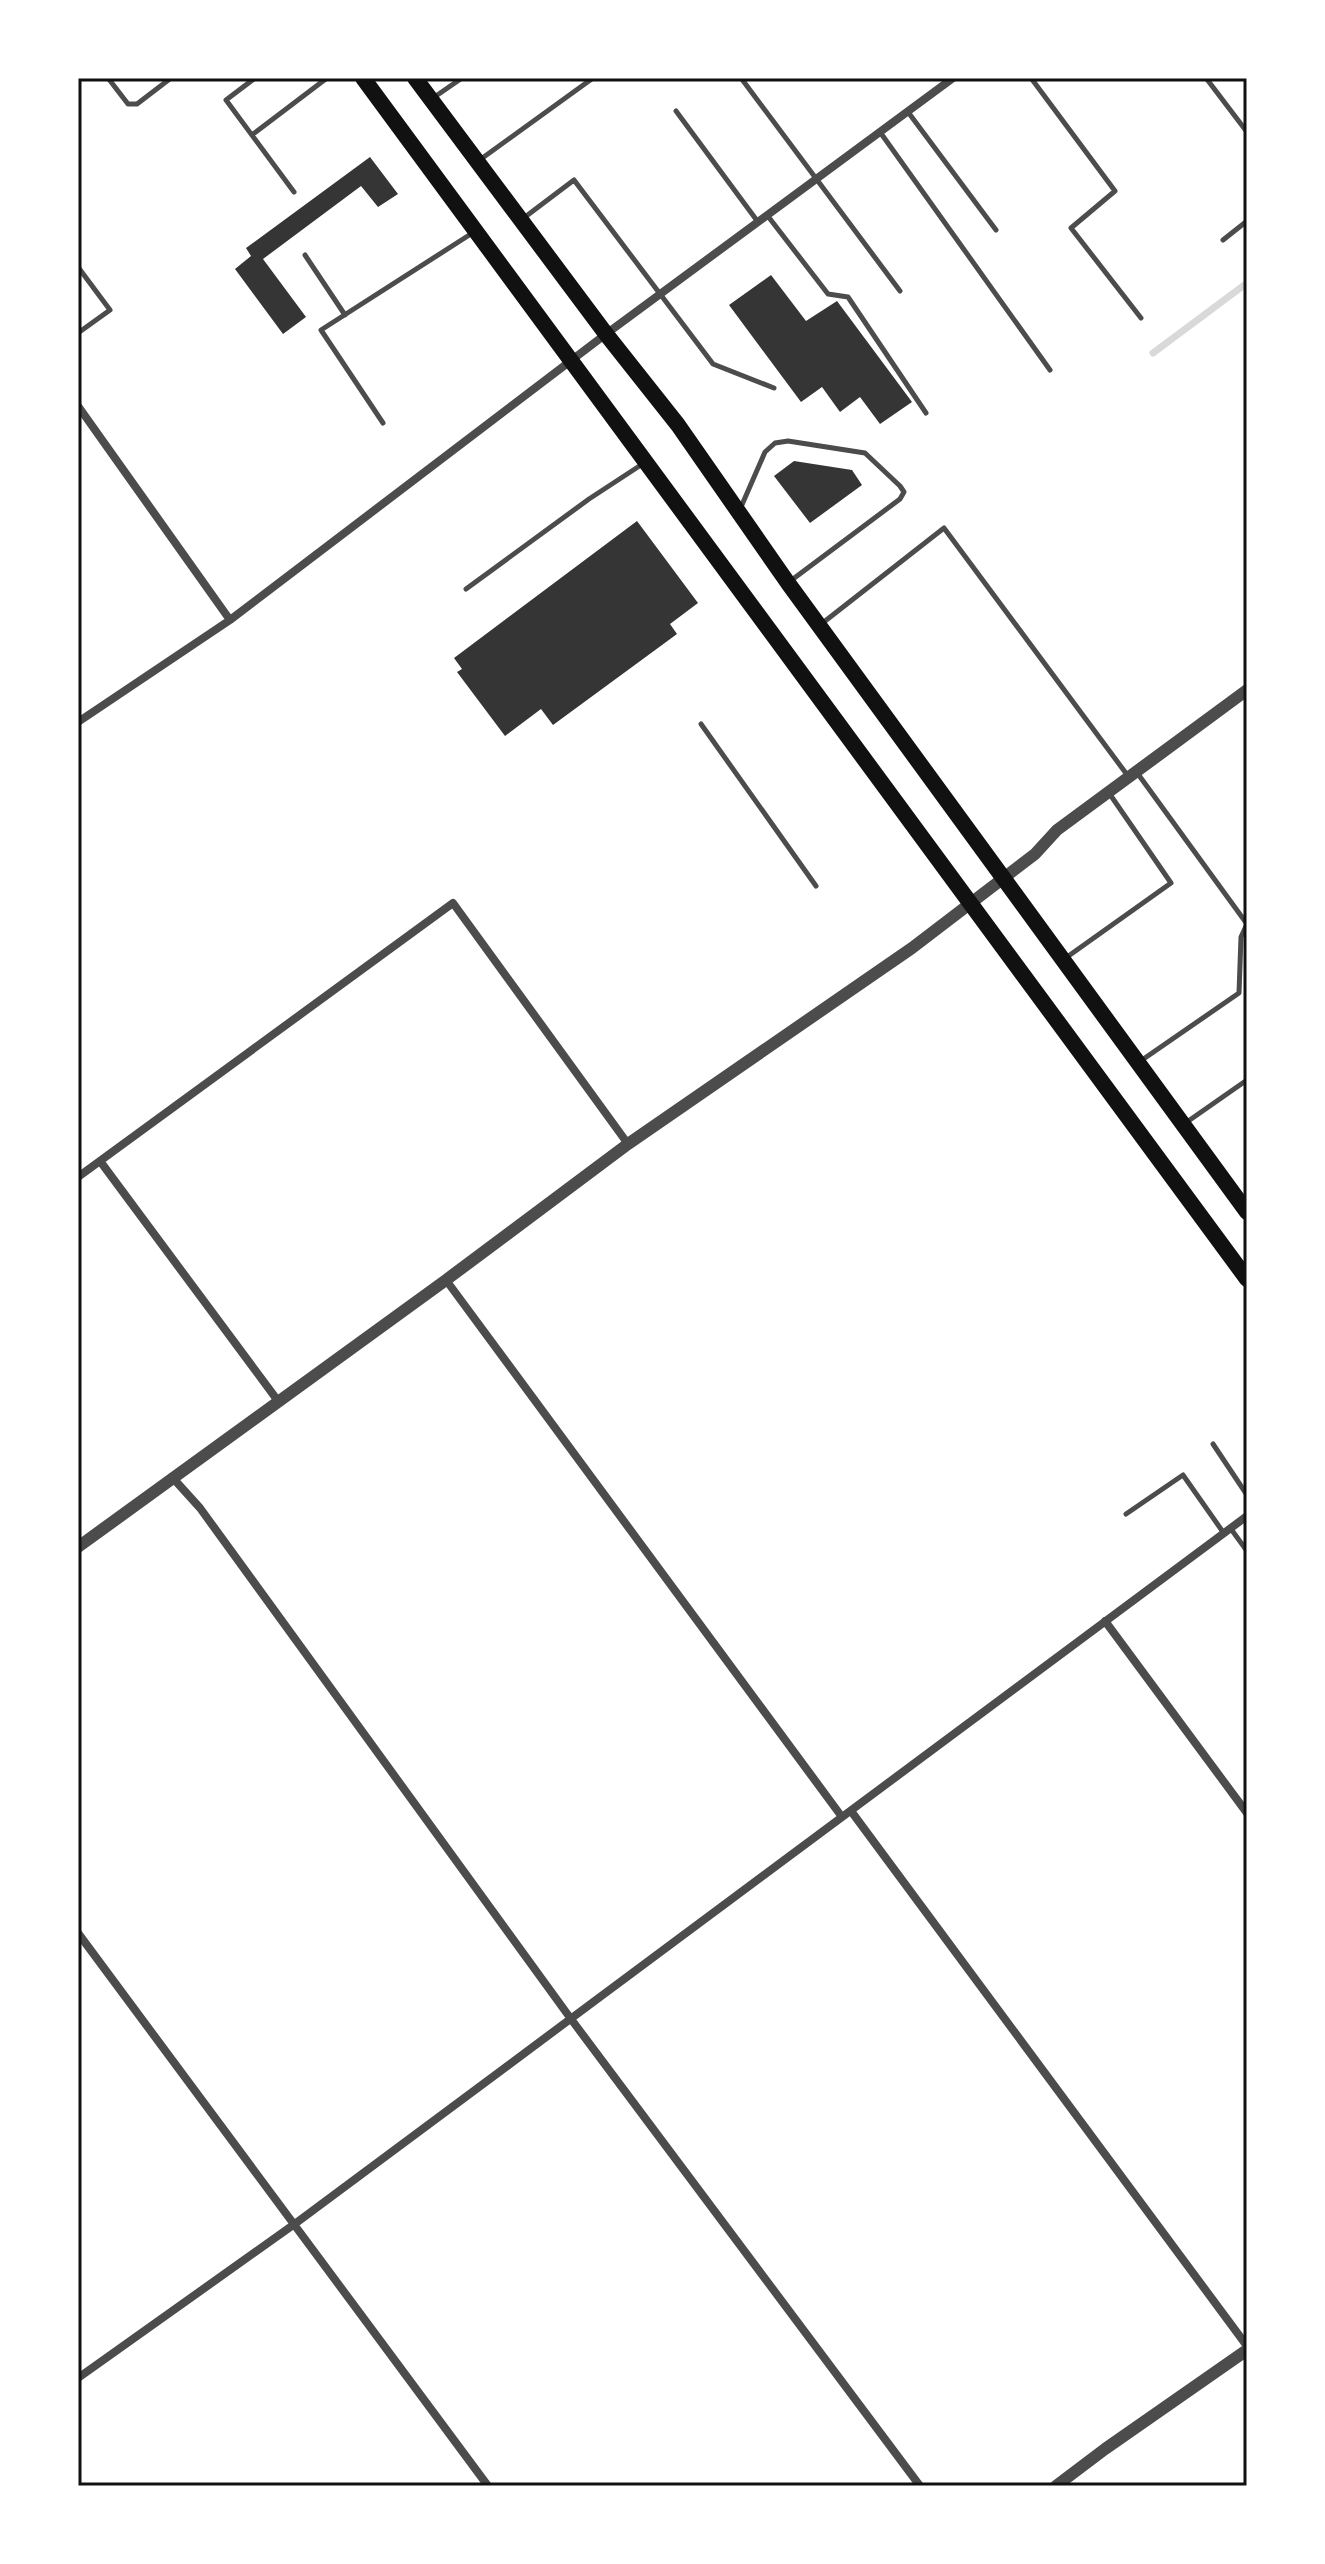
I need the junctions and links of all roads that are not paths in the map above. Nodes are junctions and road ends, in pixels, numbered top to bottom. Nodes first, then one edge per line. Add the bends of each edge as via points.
1 (108, 78) edge
2 (171, 78) edge
3 (255, 78) edge
4 (327, 78) edge
5 (363, 78) edge
6 (415, 78) edge
7 (462, 78) edge
8 (593, 78) edge
9 (741, 78) edge
10 (953, 78) edge
11 (1031, 78) edge
12 (1206, 78) edge
13 (431, 100) junction
14 (676, 111) dead end
15 (908, 112) junction
16 (880, 132) junction
17 (1247, 132) edge
18 (252, 135) junction
19 (477, 162) junction
20 (816, 179) junction
21 (294, 192) dead end
22 (767, 215) junction
23 (521, 220) junction
24 (1247, 221) edge
25 (758, 222) junction
26 (996, 230) dead end
27 (475, 231) junction
28 (1223, 240) dead end
29 (305, 255) dead end
30 (78, 267) edge
31 (900, 291) dead end
32 (659, 295) junction
33 (345, 315) junction
34 (1141, 318) dead end
35 (78, 333) edge
36 (606, 334) junction
37 (570, 361) junction
38 (1050, 370) dead end
39 (774, 388) dead end
40 (78, 406) edge
41 (926, 413) dead end
42 (383, 423) dead end
43 (645, 463) junction
44 (739, 511) junction
45 (788, 583) junction
46 (466, 589) dead end
47 (230, 620) junction
48 (820, 626) junction
49 (1247, 690) edge
50 (78, 722) edge
51 (701, 724) dead end
52 (1132, 774) junction
53 (1109, 792) junction
54 (1002, 878) junction
55 (816, 886) dead end
56 (970, 904) junction
57 (1063, 960) junction
58 (1138, 1063) junction
59 (1247, 1080) edge
60 (1183, 1124) junction
61 (628, 1144) junction
62 (100, 1161) junction
63 (78, 1177) edge
64 (1247, 1212) edge
65 (1247, 1279) edge
66 (446, 1280) junction
67 (278, 1401) junction
68 (1213, 1444) dead end
69 (172, 1477) junction
70 (1247, 1495) edge
71 (1126, 1514) dead end
72 (1247, 1516) edge
73 (1227, 1531) junction
74 (78, 1547) edge
75 (1247, 1551) edge
76 (1105, 1621) junction
77 (851, 1811) junction
78 (1247, 1813) edge
79 (842, 1817) junction
80 (78, 1933) edge
81 (571, 2019) junction
82 (296, 2223) junction
83 (1247, 2348) edge
84 (78, 2378) edge
85 (488, 2486) edge
86 (920, 2486) edge
87 (1056, 2486) edge

1 - 2 lane via 128,104 137,104
3 - 18 lane via 226,100
4 - 18 lane
5 - 27 main road
6 - 13 main road
7 - 13 lane
8 - 19 lane
9 - 20 lane
10 - 15 street
11 - 34 lane via 1115,191 1071,228
12 - 17 lane
13 - 19 main road
14 - 25 lane
15 - 16 street
15 - 26 lane
16 - 20 street
16 - 38 lane
18 - 21 lane
19 - 23 main road
20 - 22 street
20 - 31 lane
22 - 25 street
22 - 41 lane via 828,294 848,297
23 - 32 lane via 574,180
23 - 36 main road
24 - 28 lane
25 - 32 street
27 - 33 lane
27 - 37 main road
29 - 33 lane
30 - 35 lane via 110,310
32 - 36 street
32 - 39 lane via 713,364
33 - 42 lane via 321,330
36 - 37 street
36 - 44 main road
37 - 43 main road
37 - 47 street
40 - 47 street
43 - 46 lane
43 - 56 main road
44 - 45 main road
44 - 45 lane via 765,452 775,443 865,453 900,486 900,499
45 - 48 main road
47 - 50 street
48 - 52 lane via 944,528
48 - 54 main road
49 - 52 street
51 - 55 lane
52 - 53 street
52 - 58 lane via 1247,924 1241,937 1239,993
53 - 54 street
53 - 57 lane via 1171,883
54 - 56 street
54 - 57 main road
56 - 61 street
56 - 65 main road
57 - 58 main road
58 - 60 main road
59 - 60 lane
60 - 64 main road
61 - 62 street via 453,903
61 - 66 street
62 - 63 street
62 - 67 street
66 - 67 street
66 - 79 street
67 - 69 street
68 - 70 lane
69 - 74 street
69 - 81 street via 200,1508
71 - 73 lane via 1183,1475
72 - 73 street
73 - 75 lane
73 - 76 street
76 - 77 street
76 - 78 street
77 - 79 street
77 - 83 street
79 - 81 street
80 - 82 street
81 - 82 street
81 - 86 street
82 - 84 street
82 - 85 street
83 - 87 street

